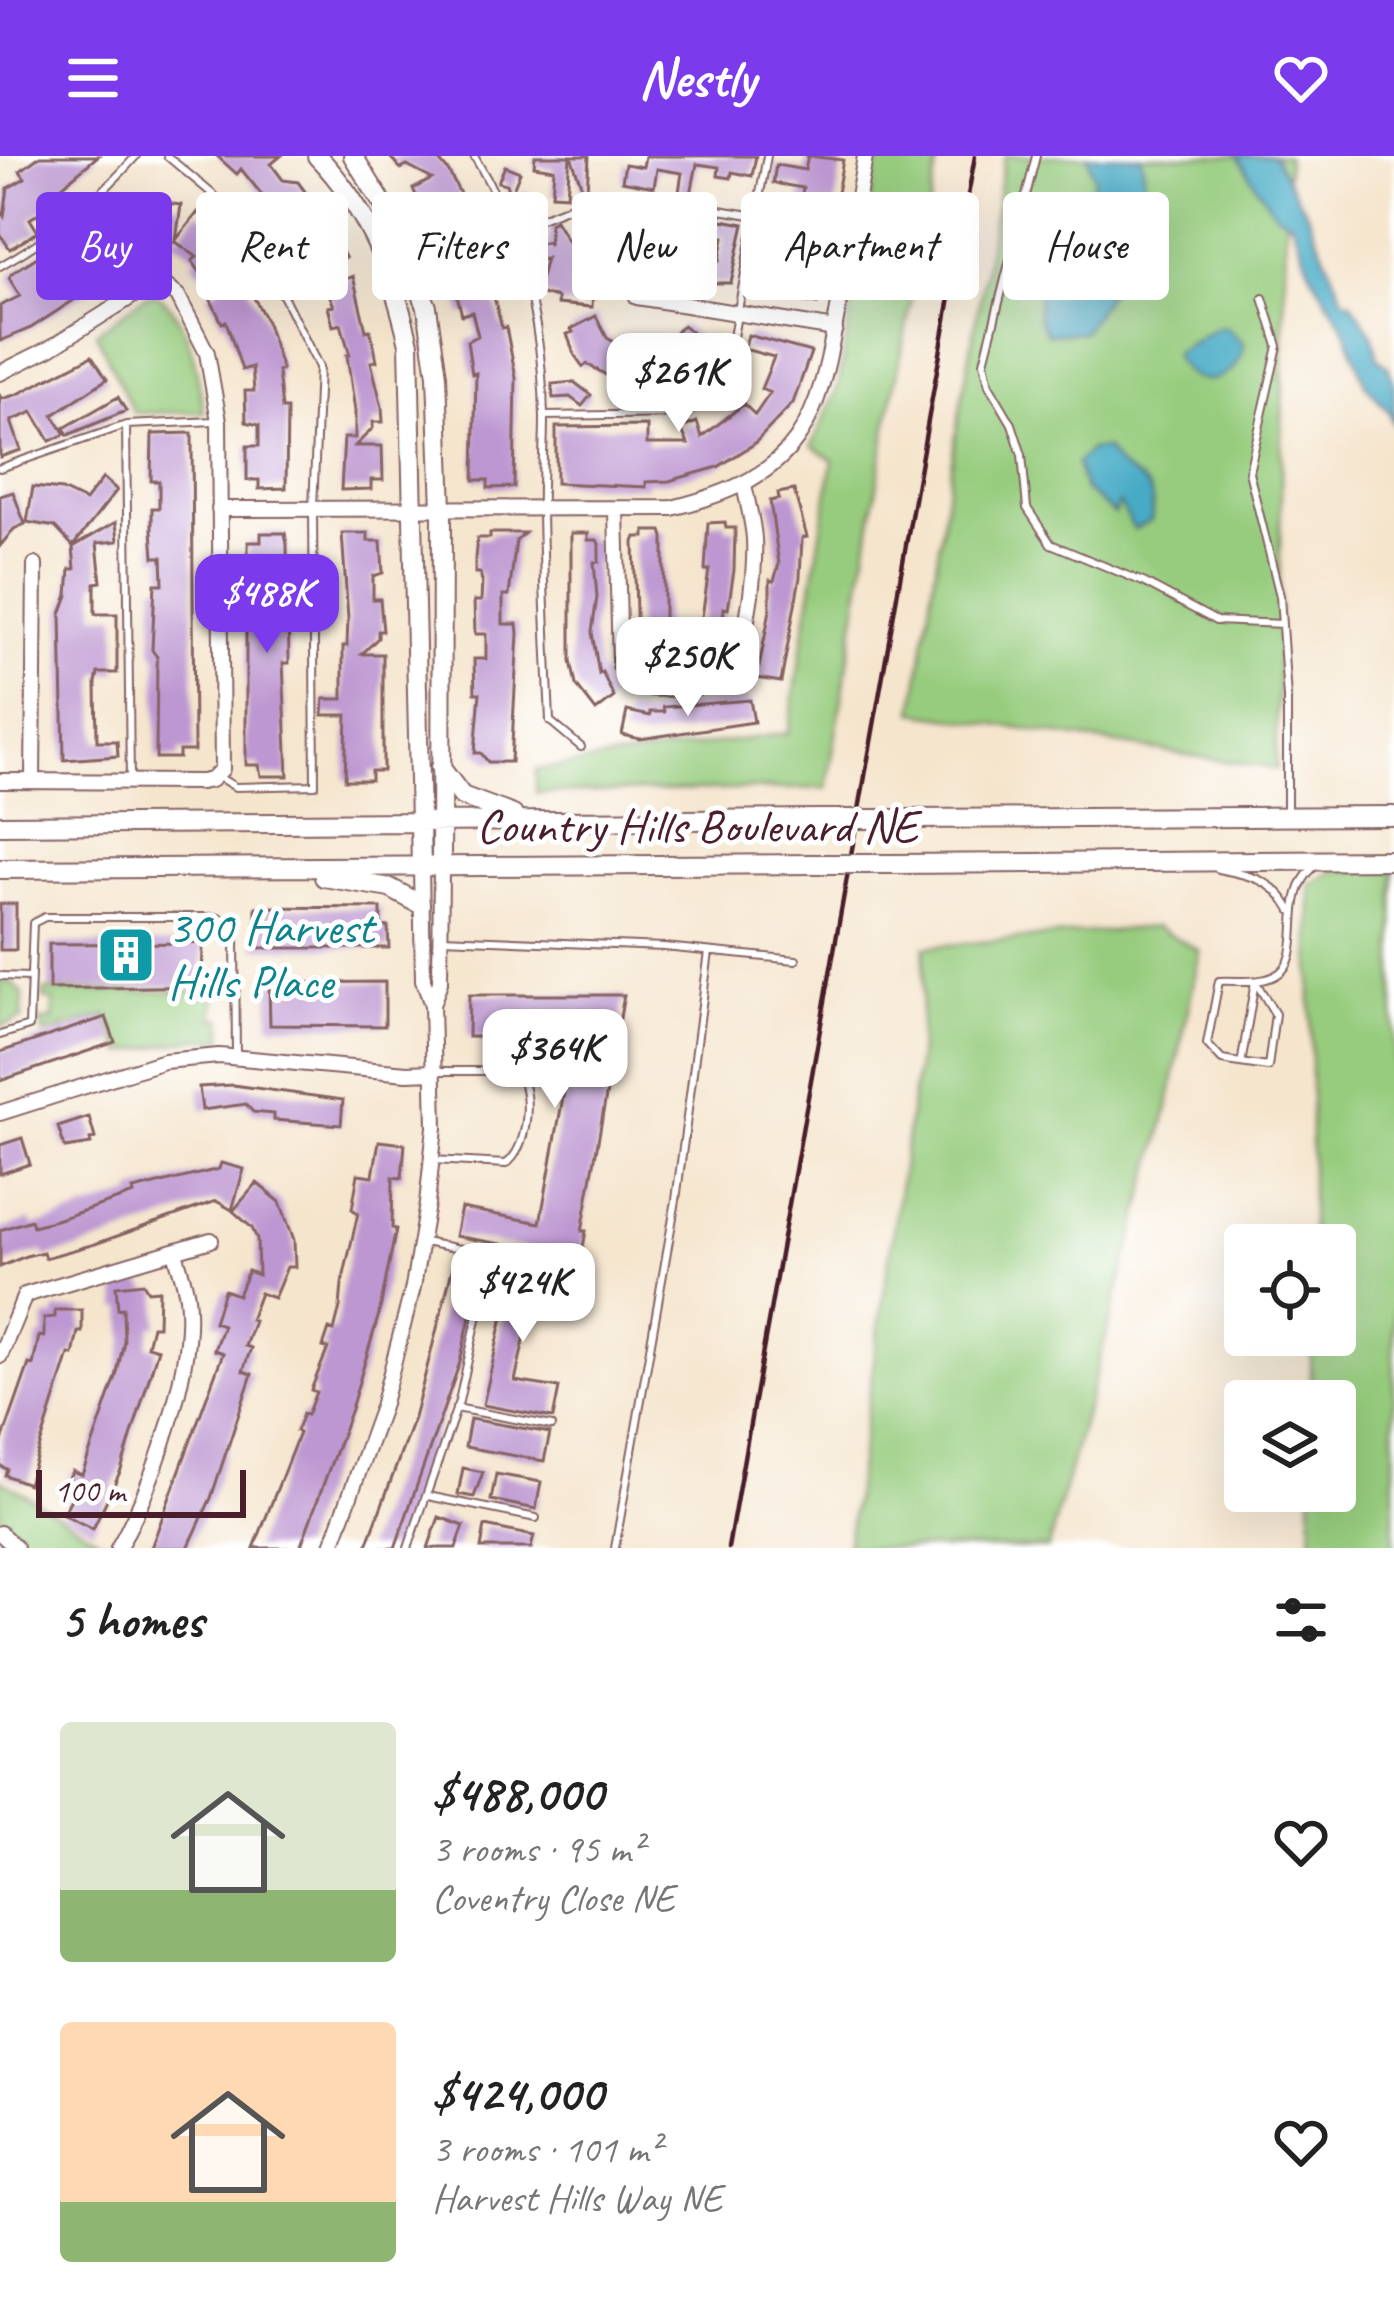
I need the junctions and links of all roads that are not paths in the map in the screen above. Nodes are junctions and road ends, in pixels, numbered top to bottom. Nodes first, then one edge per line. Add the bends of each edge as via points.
1 (136, 156) edge
2 (166, 156) edge
3 (317, 156) edge
4 (353, 156) edge
5 (474, 156) edge
6 (767, 156) edge
7 (866, 156) edge
8 (1036, 156) edge
9 (492, 192) edge
10 (762, 192) edge
11 (741, 213) edge
12 (548, 215) edge
13 (0, 266) edge
14 (1263, 298) dead end
15 (532, 300) edge
16 (656, 300) edge
17 (742, 300) edge
18 (740, 313) junction
19 (835, 329) junction
20 (0, 373) edge
21 (544, 416) junction
22 (219, 421) junction
23 (126, 425) junction
24 (0, 468) edge
25 (744, 484) junction
26 (313, 508) junction
27 (415, 508) junction
28 (542, 508) junction
29 (218, 509) junction
30 (442, 509) junction
31 (616, 510) junction
32 (35, 565) dead end
33 (1282, 624) junction
34 (581, 747) dead end
35 (440, 767) junction
36 (218, 776) junction
37 (0, 781) edge
38 (32, 781) junction
39 (130, 782) junction
40 (1287, 817) junction
41 (1394, 817) edge
42 (440, 822) junction
43 (535, 822) junction
44 (418, 823) junction
45 (0, 825) edge
46 (1394, 860) edge
47 (1174, 861) junction
48 (1321, 861) junction
49 (431, 866) junction
50 (260, 868) junction
51 (0, 869) edge
52 (420, 904) junction
53 (1293, 914) junction
54 (442, 938) junction
55 (709, 952) junction
56 (796, 960) dead end
57 (0, 976) edge
58 (30, 977) junction
59 (1255, 981) junction
60 (432, 1005) junction
61 (0, 1035) edge
62 (236, 1057) junction
63 (1240, 1063) junction
64 (433, 1072) junction
65 (0, 1113) edge
66 (432, 1160) junction
67 (211, 1240) dead end
68 (421, 1242) junction
69 (175, 1252) junction
70 (491, 1255) junction
71 (579, 1268) dead end
72 (0, 1356) edge
73 (456, 1408) junction
74 (552, 1426) dead end
75 (427, 1496) junction
76 (536, 1518) dead end
77 (0, 1533) edge
78 (16, 1548) edge
79 (118, 1548) edge
80 (331, 1548) edge
81 (408, 1548) edge
82 (615, 1548) edge

1 - 13 lane via 103,194
2 - 26 lane via 246,222 320,368
3 - 27 main road via 371,230 397,289 409,344
4 - 30 main road via 393,220 428,307
5 - 9 lane
6 - 10 lane
7 - 19 street
8 - 33 lane via 984,362 1022,455 1027,508 1051,544 1216,621
11 - 12 lane via 606,192
14 - 33 lane via 1278,346 1250,472
15 - 21 lane
16 - 18 street
17 - 18 lane
18 - 19 street
18 - 21 lane via 726,374 708,402 681,414
19 - 25 street via 809,422
20 - 22 street via 158,280 178,296 207,353
21 - 28 lane
22 - 23 lane
22 - 29 street
23 - 24 lane
23 - 39 lane
25 - 31 street via 673,508
25 - 31 street via 754,540 749,602 736,666 717,681 635,687 620,666
26 - 27 street
26 - 29 street
26 - 36 lane via 315,784 235,787
27 - 30 street
27 - 44 main road
28 - 30 street
28 - 31 street
28 - 34 lane via 550,721
29 - 36 street
30 - 35 main road
32 - 38 street
33 - 40 lane
35 - 42 main road
35 - 43 main road via 462,796
36 - 39 street
37 - 38 street
38 - 39 street
40 - 41 main road, Country Hills Boulevard NE
40 - 43 main road, Country Hills Boulevard NE, bridge
42 - 43 main road, Country Hills Boulevard NE
42 - 44 main road, Country Hills Boulevard NE
42 - 49 main road
44 - 45 main road, Country Hills Boulevard NE
44 - 49 main road
46 - 48 main road, Country Hills Boulevard NE
47 - 48 main road, Country Hills Boulevard NE
47 - 49 main road, Country Hills Boulevard NE, bridge
47 - 53 lane via 1267,882
48 - 53 lane via 1298,886
49 - 50 main road, Country Hills Boulevard NE
49 - 52 street
49 - 54 street
50 - 51 main road, Country Hills Boulevard NE
50 - 52 main road via 390,888
52 - 60 street via 422,980
53 - 59 lane via 1292,958 1271,979
54 - 55 lane
54 - 60 street
55 - 56 lane
55 - 82 lane via 676,1200
57 - 58 lane
58 - 61 lane via 29,1026
58 - 62 lane via 33,923 45,917 230,921
59 - 63 lane
59 - 63 lane via 1275,1014 1268,1067
59 - 63 lane via 1219,981 1207,1044 1222,1060
60 - 64 street
62 - 64 street
62 - 65 street via 164,1061
64 - 66 street
64 - 66 lane via 506,1071 520,1076 527,1092 514,1160
66 - 68 street
67 - 69 street
68 - 70 lane
68 - 80 street via 382,1407
69 - 72 street via 25,1295
69 - 79 street via 187,1298 183,1369
70 - 71 lane
70 - 73 lane
73 - 74 lane
73 - 75 lane
75 - 76 lane
75 - 81 lane
77 - 78 street

